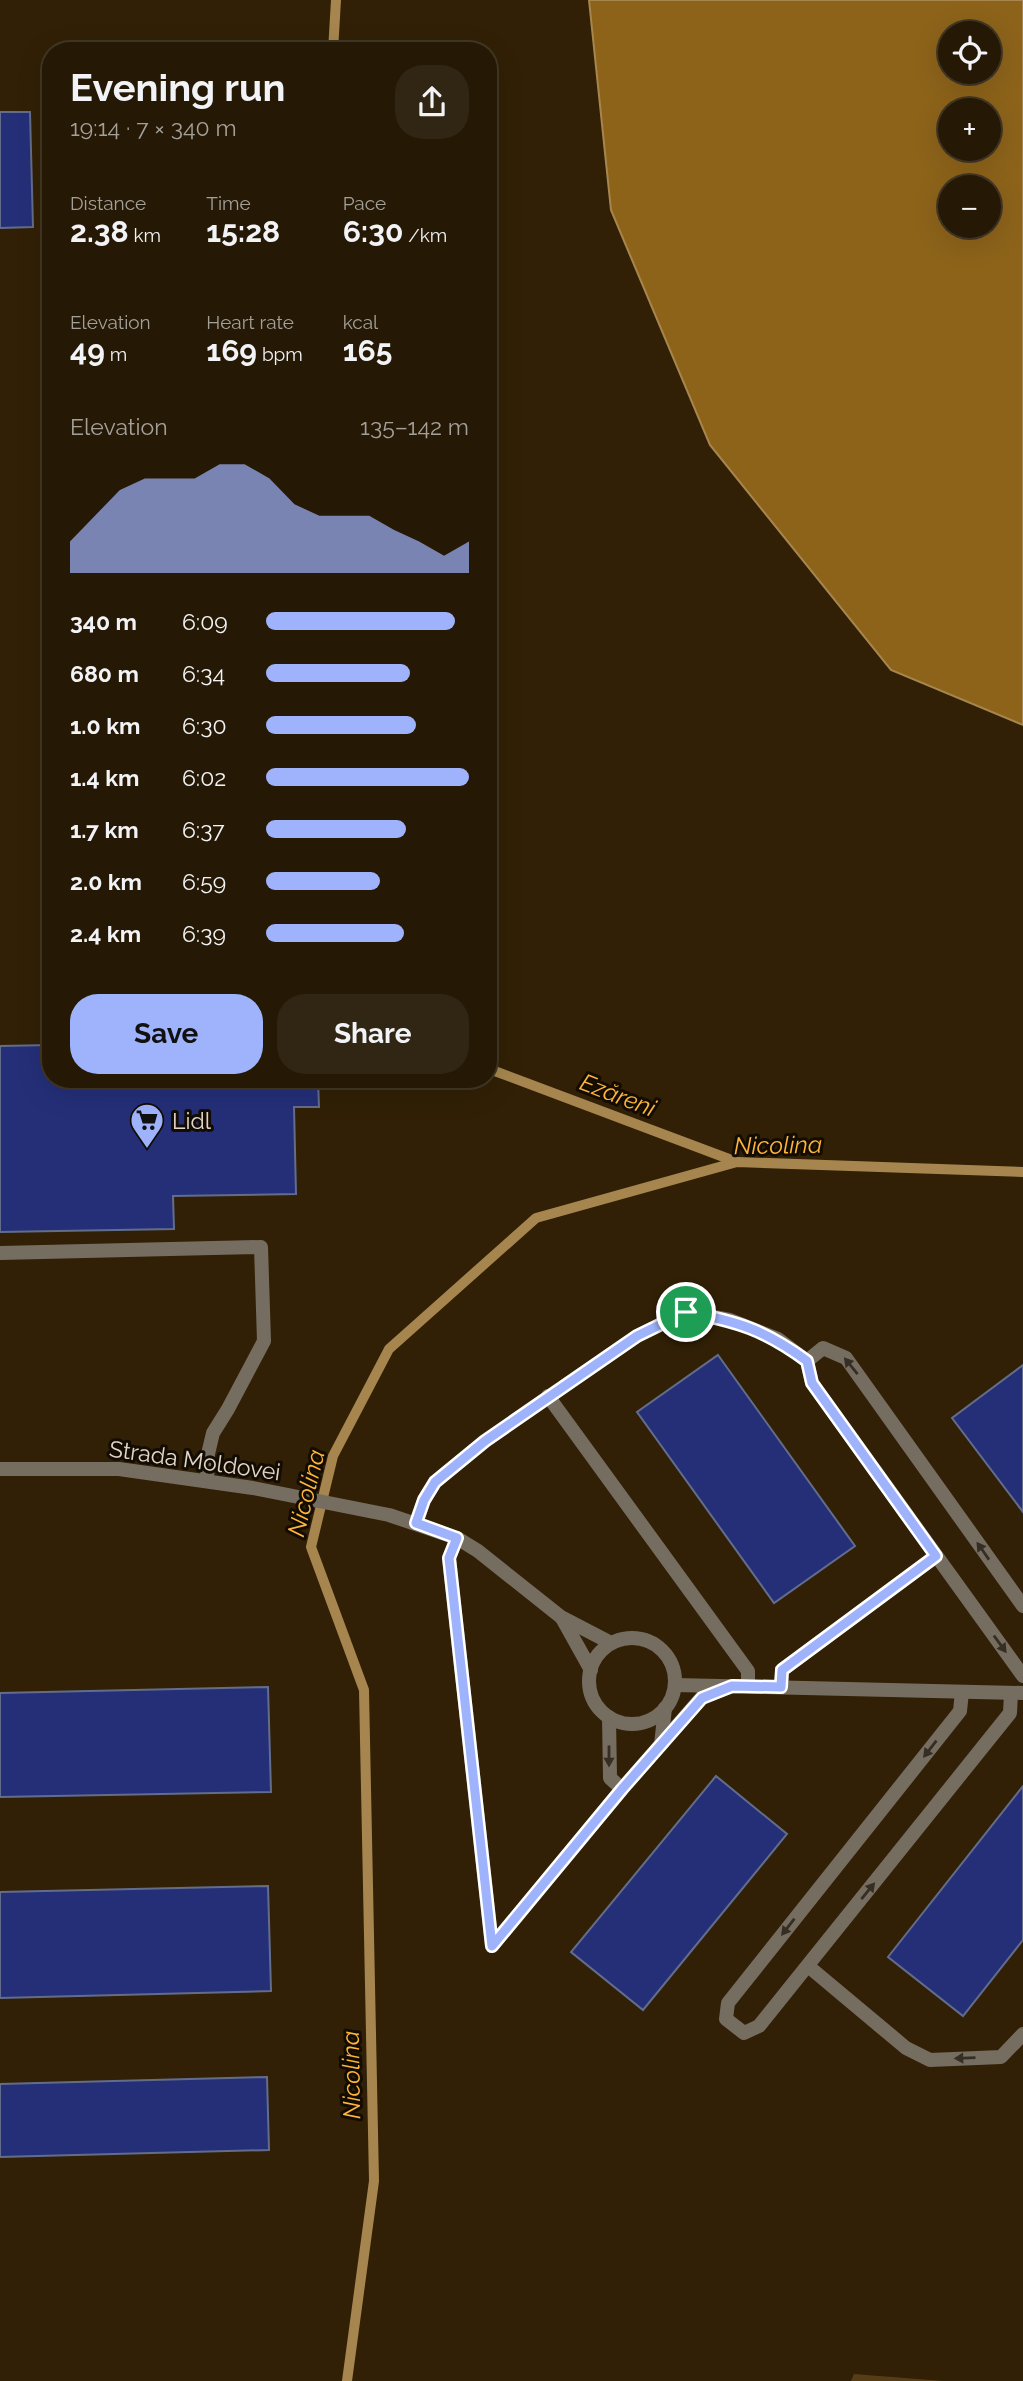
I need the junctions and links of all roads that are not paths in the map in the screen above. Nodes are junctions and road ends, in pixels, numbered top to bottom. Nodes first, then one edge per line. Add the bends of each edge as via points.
1 (0, 1253) edge
2 (807, 1361) junction
3 (548, 1396) junction
4 (0, 1469) edge
5 (206, 1480) junction
6 (416, 1523) junction
7 (457, 1538) junction
8 (936, 1556) junction
9 (1023, 1606) edge
10 (561, 1617) junction
11 (611, 1643) junction
12 (591, 1670) junction
13 (1023, 1676) edge
14 (675, 1685) junction
15 (732, 1686) junction
16 (748, 1686) junction
17 (781, 1687) junction
18 (962, 1692) junction
19 (1017, 1693) edge
20 (665, 1708) junction
21 (609, 1717) junction
22 (661, 1745) junction
23 (622, 1789) junction
24 (808, 1966) junction
25 (1023, 2034) edge

1 - 5 street via 261,1247 264,1340 213,1433
2 - 3 street via 778,1339 730,1320 686,1312 637,1336
2 - 8 street via 812,1383
9 -> 2 street via 846,1358 823,1348
3 - 6 street via 435,1482
3 - 16 street via 748,1671
4 - 5 street, Strada Moldovei via 119,1469
5 - 6 street, Strada Moldovei
6 - 7 street, Strada Moldovei
7 - 10 street, Strada Moldovei
7 - 23 street via 449,1558 492,1946
8 -> 13 street
8 - 17 street via 782,1670
10 - 11 street, Strada Moldovei
10 - 12 street, Strada Moldovei
11 - 12 street
11 - 14 street via 637,1638 650,1642 669,1659
12 - 21 street via 593,1699
14 - 15 street
14 - 20 street
15 - 16 street
15 - 22 street via 702,1698
16 - 17 street
17 - 18 street
18 - 19 street
18 -> 24 street via 960,1711 728,2003 726,2019 744,2033 759,2026
24 -> 19 street via 1010,1713
20 - 21 street via 637,1724
20 - 22 street
21 -> 23 street via 610,1778
22 - 23 street
25 -> 24 street via 1001,2057 930,2060 906,2049

